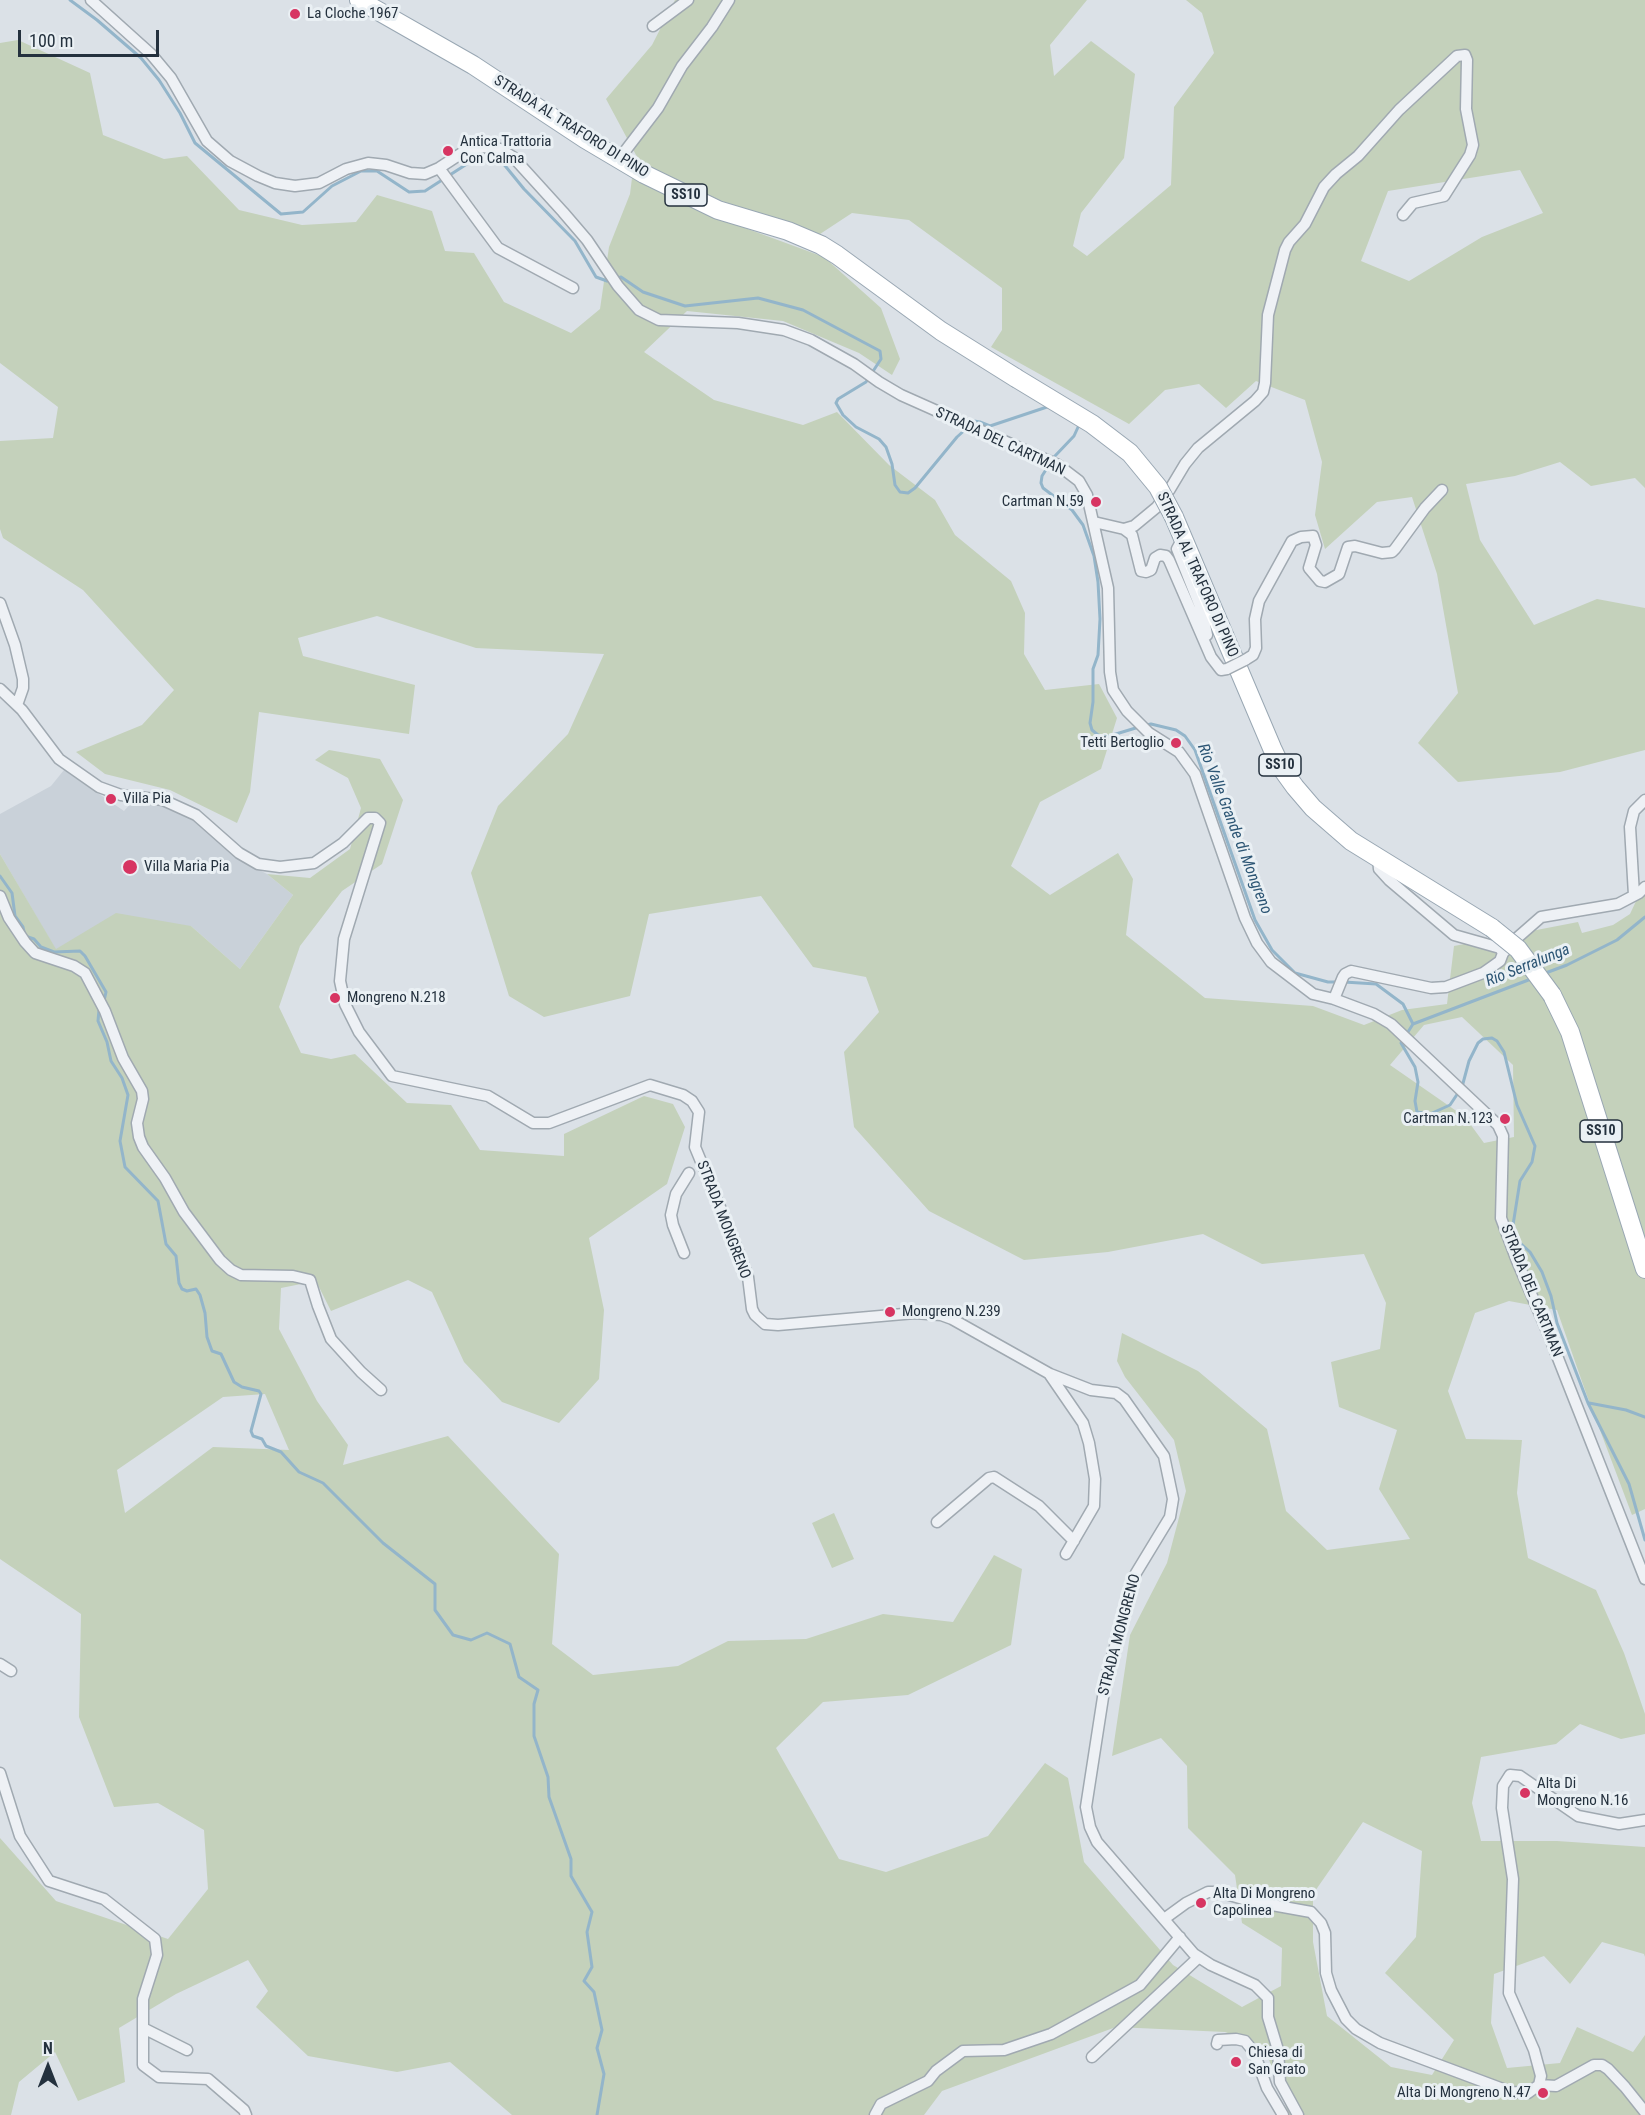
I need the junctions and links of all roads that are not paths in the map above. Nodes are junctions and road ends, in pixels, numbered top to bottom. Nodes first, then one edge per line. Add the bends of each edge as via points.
1 (91, 0) edge
2 (359, 0) edge
3 (688, 0) edge
4 (729, 0) edge
5 (653, 26) dead end
6 (619, 159) junction
7 (440, 169) junction
8 (1402, 214) dead end
9 (573, 288) dead end
10 (1442, 490) dead end
11 (1094, 522) junction
12 (1124, 529) junction
13 (1183, 538) junction
14 (0, 603) edge
15 (1211, 657) junction
16 (0, 689) edge
17 (17, 705) junction
18 (1645, 800) edge
19 (1378, 857) junction
20 (1645, 887) edge
21 (0, 896) edge
22 (1634, 896) junction
23 (1503, 953) junction
24 (1338, 988) junction
25 (699, 1157) junction
26 (684, 1253) dead end
27 (1645, 1269) edge
28 (1050, 1374) junction
29 (381, 1390) dead end
30 (937, 1522) dead end
31 (1074, 1541) junction
32 (1066, 1554) dead end
33 (1645, 1579) edge
34 (0, 1664) edge
35 (11, 1671) dead end
36 (0, 1773) edge
37 (1645, 1820) edge
38 (1164, 1919) junction
39 (1180, 1937) junction
40 (1199, 1957) junction
41 (143, 2028) junction
42 (1217, 2044) dead end
43 (187, 2050) dead end
44 (1092, 2057) dead end
45 (1539, 2085) junction
46 (1645, 2112) edge
47 (246, 2115) edge
48 (875, 2115) edge
49 (1283, 2115) edge
50 (1298, 2115) edge

1 - 7 street via 151,54 171,78 207,141 230,161 258,176 295,186 319,183 368,163 425,174
2 - 6 main road, STRADA AL TRAFORO DI PINO / SS10 via 473,65
3 - 5 street
4 - 6 street via 682,66 658,108
6 - 13 main road, STRADA AL TRAFORO DI PINO / SS10, bridge via 718,210 821,245 941,331 1092,424 1130,453 1158,487
7 - 9 street via 498,248
7 - 11 street, STRADA DEL CARTMAN via 468,149 500,149 513,157 563,212 639,310 659,320 738,323 784,330 811,340 879,382 952,419 1058,465 1079,481
8 - 12 street via 1413,203 1444,196 1470,155 1473,145 1466,102 1465,55 1457,56 1399,110 1324,187 1305,224 1285,250 1269,308 1263,392 1198,448 1156,507 1134,526
10 - 15 street, bridge via 1395,549 1382,553 1347,547 1339,574 1325,582 1309,568 1316,545 1313,536 1292,541 1259,601 1253,655 1221,670
11 - 12 street
11 - 24 street, STRADA DEL CARTMAN via 1108,588 1113,690 1127,711 1149,733 1179,752 1195,774 1245,918 1271,962 1313,994
12 - 15 street via 1132,535 1141,571 1150,570 1157,556 1169,560
13 - 15 street via 1177,549 1203,614
13 - 19 main road, STRADA AL TRAFORO DI PINO / SS10 via 1282,769 1331,825
14 - 17 street via 23,679
16 - 17 street, STRADA MONGRENO
17 - 25 street, STRADA MONGRENO via 59,759 99,787 121,795 164,800 196,815 239,854 258,864 280,867 314,863 343,843 368,818 375,818 380,824 344,939 340,981 345,1004 359,1032 392,1076 488,1096 533,1123 549,1123 650,1085 692,1101 699,1112 695,1147
18 - 22 street via 1634,811 1630,827
19 - 23 street via 1379,869 1389,880 1454,935 1500,948
19 - 27 main road, STRADA AL TRAFORO DI PINO / SS10, bridge via 1492,928 1518,949 1552,995 1570,1032
20 - 22 street, STRADA DEL CARTMAN
21 - 29 street via 9,918 35,953 85,973 142,1091 137,1123 143,1147 220,1260 242,1275 310,1280 331,1339
22 - 23 street, STRADA DEL CARTMAN via 1618,904 1541,917
23 - 24 street, STRADA DEL CARTMAN via 1500,961 1483,973 1446,987 1431,988 1351,972 1345,974
24 - 33 street, STRADA DEL CARTMAN via 1391,1024 1498,1125 1503,1136 1501,1218
25 - 26 street via 676,1194 670,1215
25 - 28 street, STRADA MONGRENO via 740,1253 752,1309 765,1324 926,1312 952,1319
28 - 31 street via 1083,1423 1095,1479 1094,1506
28 - 38 street, STRADA MONGRENO via 1090,1390 1116,1393 1124,1399 1164,1456 1173,1499 1170,1517 1136,1573 1106,1678 1086,1807 1097,1842
30 - 31 street via 994,1477 1039,1506
31 - 32 street
34 - 35 street
36 - 41 street via 20,1836 50,1881 104,1899 155,1939 157,1956 143,1999
37 - 45 street via 1619,1824 1578,1816 1520,1776 1510,1775 1503,1786 1502,1808 1513,1879 1509,1993 1534,2050 1540,2070
38 - 39 street, STRADA MONGRENO
38 - 45 street via 1208,1892 1311,1912 1325,1933 1326,1973 1331,1989 1338,2007 1356,2029 1380,2043 1511,2092 1528,2092
39 - 40 street, STRADA MONGRENO
39 - 48 street via 1140,1985 1051,2034 1004,2050 963,2051 928,2081 880,2104
40 - 44 street
40 - 50 street, STRADA MONGRENO via 1255,1985 1268,1998 1280,2082
41 - 43 street
41 - 47 street via 143,2065 159,2077 208,2079
42 - 49 street via 1218,2040 1245,2041
45 - 46 street via 1556,2086 1594,2065 1602,2065

